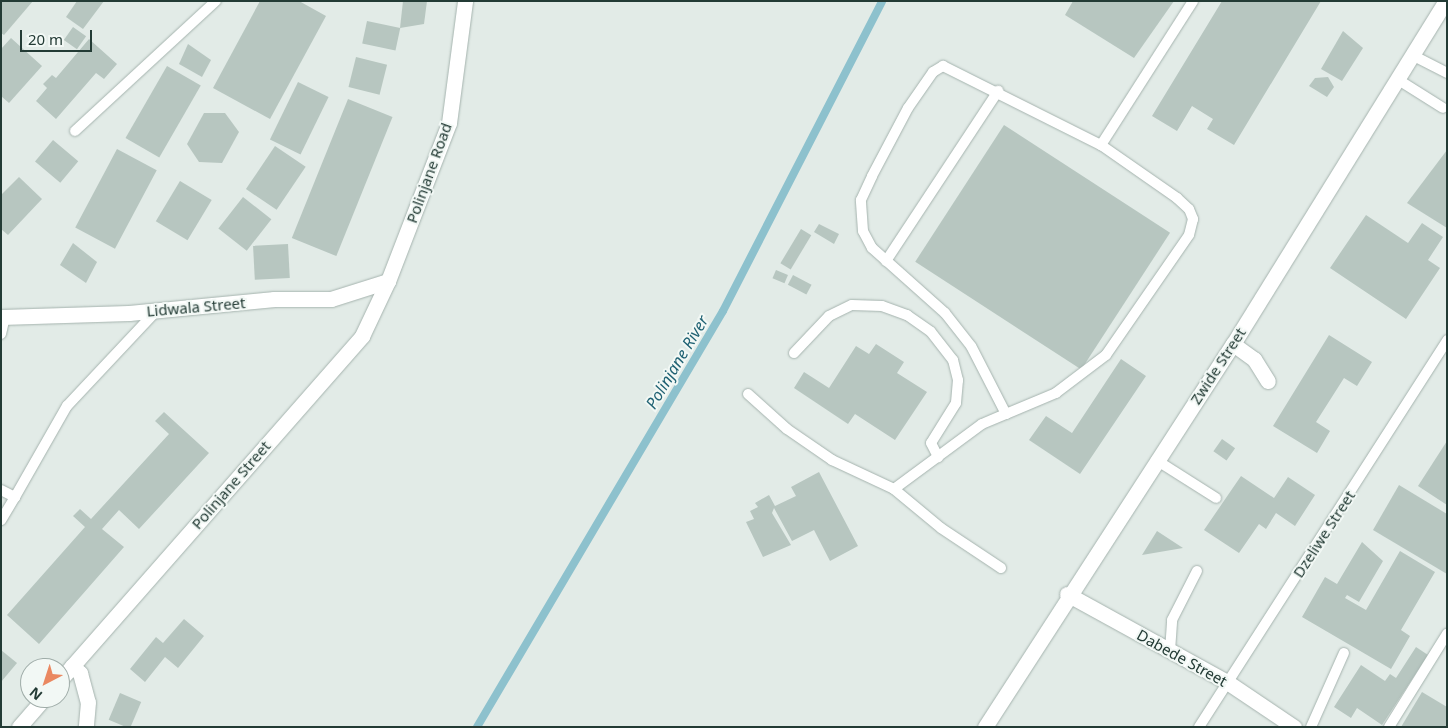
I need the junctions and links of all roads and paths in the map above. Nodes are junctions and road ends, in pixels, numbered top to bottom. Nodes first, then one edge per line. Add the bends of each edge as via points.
1 (216, 1) edge
2 (465, 1) edge
3 (1193, 1) edge
4 (1446, 1) edge
5 (1412, 55) junction
6 (1447, 73) edge
7 (1397, 79) junction
8 (998, 91) junction
9 (1443, 108) dead end
10 (75, 131) dead end
11 (1101, 145) junction
12 (886, 261) junction
13 (388, 281) junction
14 (157, 310) junction
15 (3, 317) edge
16 (1, 334) edge
17 (1447, 340) edge
18 (1233, 344) junction
19 (794, 353) dead end
20 (1268, 381) dead end
21 (748, 394) dead end
22 (1006, 414) junction
23 (938, 457) junction
24 (1156, 460) junction
25 (894, 489) junction
26 (1, 490) edge
27 (15, 497) junction
28 (1216, 498) dead end
29 (1, 520) edge
30 (1001, 568) dead end
31 (1197, 571) dead end
32 (1068, 594) junction
33 (1447, 634) edge
34 (1170, 651) junction
35 (1344, 653) dead end
36 (72, 666) junction
37 (70, 668) edge
38 (1227, 682) junction
39 (35, 708) edge
40 (19, 727) edge
41 (86, 727) edge
42 (985, 727) edge
43 (1199, 727) edge
44 (1294, 727) edge
45 (1311, 727) edge
46 (1390, 727) edge

1 - 10 lane
2 - 13 street, Polinjane Road via 449,123
3 - 11 lane
4 - 5 street, Zwide Street
5 - 6 lane
5 - 7 street, Zwide Street
7 - 9 lane
7 - 18 street, Zwide Street
8 - 11 lane
8 - 12 lane
8 - 12 lane via 943,66 933,72 908,108 861,200 863,231 872,248
11 - 22 lane via 1190,209 1189,235 1106,355 1089,372 1056,393
12 - 22 lane via 945,314 971,346
13 - 14 street, Lidwala Street via 331,298 274,299
13 - 36 street, Polinjane Street via 362,336
14 - 15 street, Lidwala Street
14 - 27 lane via 68,406
15 - 16 lane
17 - 38 lane, Dzeliwe Street
18 - 20 street via 1254,359
18 - 24 street, Zwide Street
19 - 23 lane via 829,316 852,306 882,306 907,315 931,332 953,360 958,380 956,403 931,443
21 - 25 lane via 787,429 832,460
22 - 23 lane via 982,424
23 - 25 lane
24 - 28 lane
24 - 32 street, Zwide Street
25 - 30 lane via 941,528
26 - 27 lane
27 - 29 lane
31 - 34 lane via 1172,620
32 - 34 street, Dabede Street
32 - 42 street, Zwide Street
33 - 46 lane
34 - 38 street, Dabede Street
35 - 45 lane
36 - 37 street, Polinjane Street
36 - 41 street via 80,673 88,702
38 - 43 lane, Dzeliwe Street
38 - 44 street, Dabede Street
39 - 40 street

